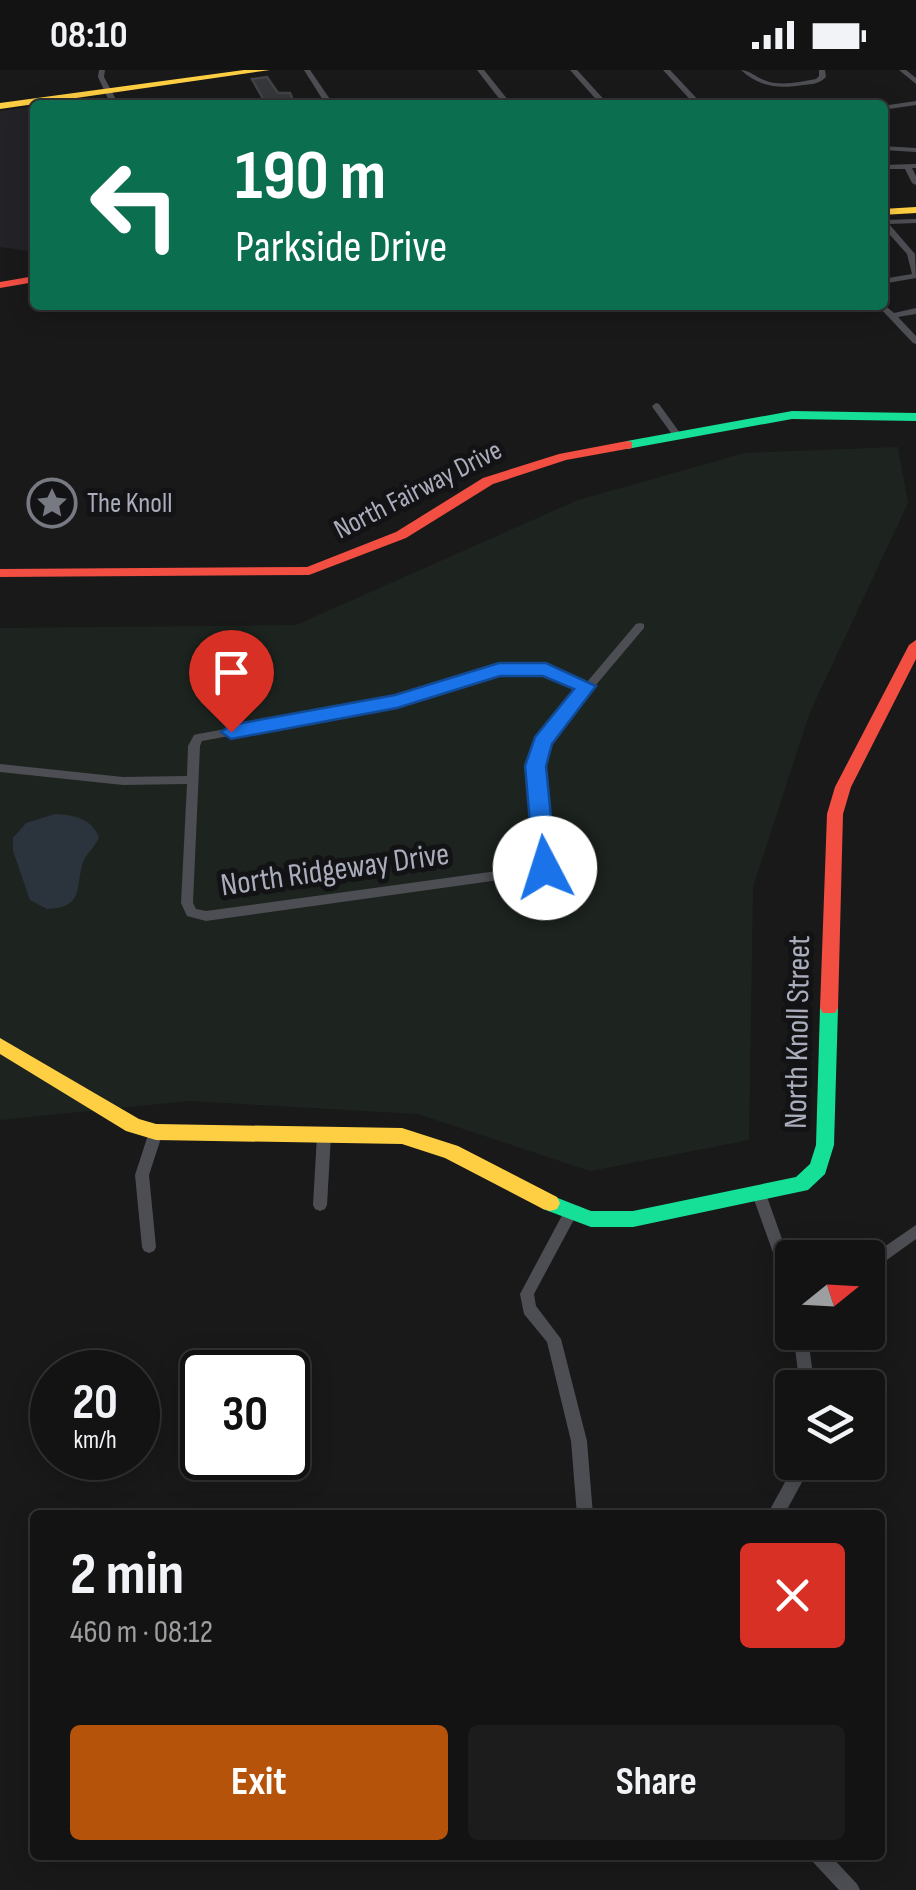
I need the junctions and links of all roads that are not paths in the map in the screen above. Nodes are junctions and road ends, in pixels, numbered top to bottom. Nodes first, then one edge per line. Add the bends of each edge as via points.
1 (102, 70) edge
2 (265, 70) edge
3 (307, 70) edge
4 (480, 70) edge
5 (573, 70) edge
6 (666, 70) edge
7 (744, 70) edge
8 (822, 70) edge
9 (902, 70) edge
10 (916, 82) edge
11 (112, 98) edge
12 (84, 100) edge
13 (327, 100) edge
14 (504, 100) edge
15 (601, 100) edge
16 (694, 100) edge
17 (916, 103) edge
18 (30, 104) edge
19 (0, 106) edge
20 (888, 107) edge
21 (888, 148) edge
22 (916, 150) edge
23 (911, 166) edge
24 (916, 183) edge
25 (916, 210) edge
26 (888, 212) edge
27 (916, 221) edge
28 (888, 222) edge
29 (888, 228) edge
30 (916, 263) edge
31 (916, 276) edge
32 (30, 280) edge
33 (888, 281) edge
34 (0, 285) edge
35 (887, 310) edge
36 (916, 311) edge
37 (893, 316) junction
38 (916, 341) edge
39 (656, 406) dead end
40 (916, 417) edge
41 (677, 435) junction
42 (0, 573) edge
43 (640, 626) dead end
44 (916, 645) edge
45 (586, 686) junction
46 (0, 768) edge
47 (192, 780) junction
48 (545, 868) junction
49 (552, 908) dead end
50 (0, 1045) edge
51 (156, 1132) junction
52 (324, 1135) junction
53 (759, 1194) junction
54 (320, 1205) dead end
55 (571, 1212) junction
56 (916, 1231) edge
57 (776, 1240) edge
58 (149, 1247) dead end
59 (885, 1254) edge
60 (795, 1480) edge
61 (584, 1510) edge
62 (778, 1510) edge
63 (823, 1860) edge
64 (851, 1890) edge

1 - 11 street
2 - 11 street
3 - 13 street
4 - 14 street
5 - 15 street
6 - 16 street
7 - 8 street via 764,85 818,81
9 - 10 street
11 - 12 street
17 - 20 street
18 - 19 street
21 - 22 street
23 - 24 street
25 - 26 street
27 - 28 street
29 - 30 street
30 - 31 street
31 - 33 street
32 - 34 street
35 - 37 street
36 - 37 street
37 - 38 street
39 - 41 street
40 - 41 street, North Fairway Drive via 792,415
41 - 42 street, North Fairway Drive via 521,468 400,536 308,571
43 - 45 street
44 - 53 street, North Knoll Street via 834,814 826,1145 818,1168 801,1184
45 - 47 street via 546,670 499,669 397,702 198,738
45 - 48 street via 542,742 536,766
46 - 47 street via 123,781
47 - 48 street, North Ridgeway Drive via 191,913
48 - 49 street
50 - 51 street, North Knoll Street via 133,1125
51 - 52 street, North Knoll Street
51 - 58 street via 142,1176
52 - 54 street
52 - 55 street, North Knoll Street via 433,1142
53 - 55 street, North Knoll Street via 626,1220
53 - 57 street
55 - 61 street via 527,1294 529,1309 554,1339 579,1441
56 - 59 street
60 - 62 street
63 - 64 street

